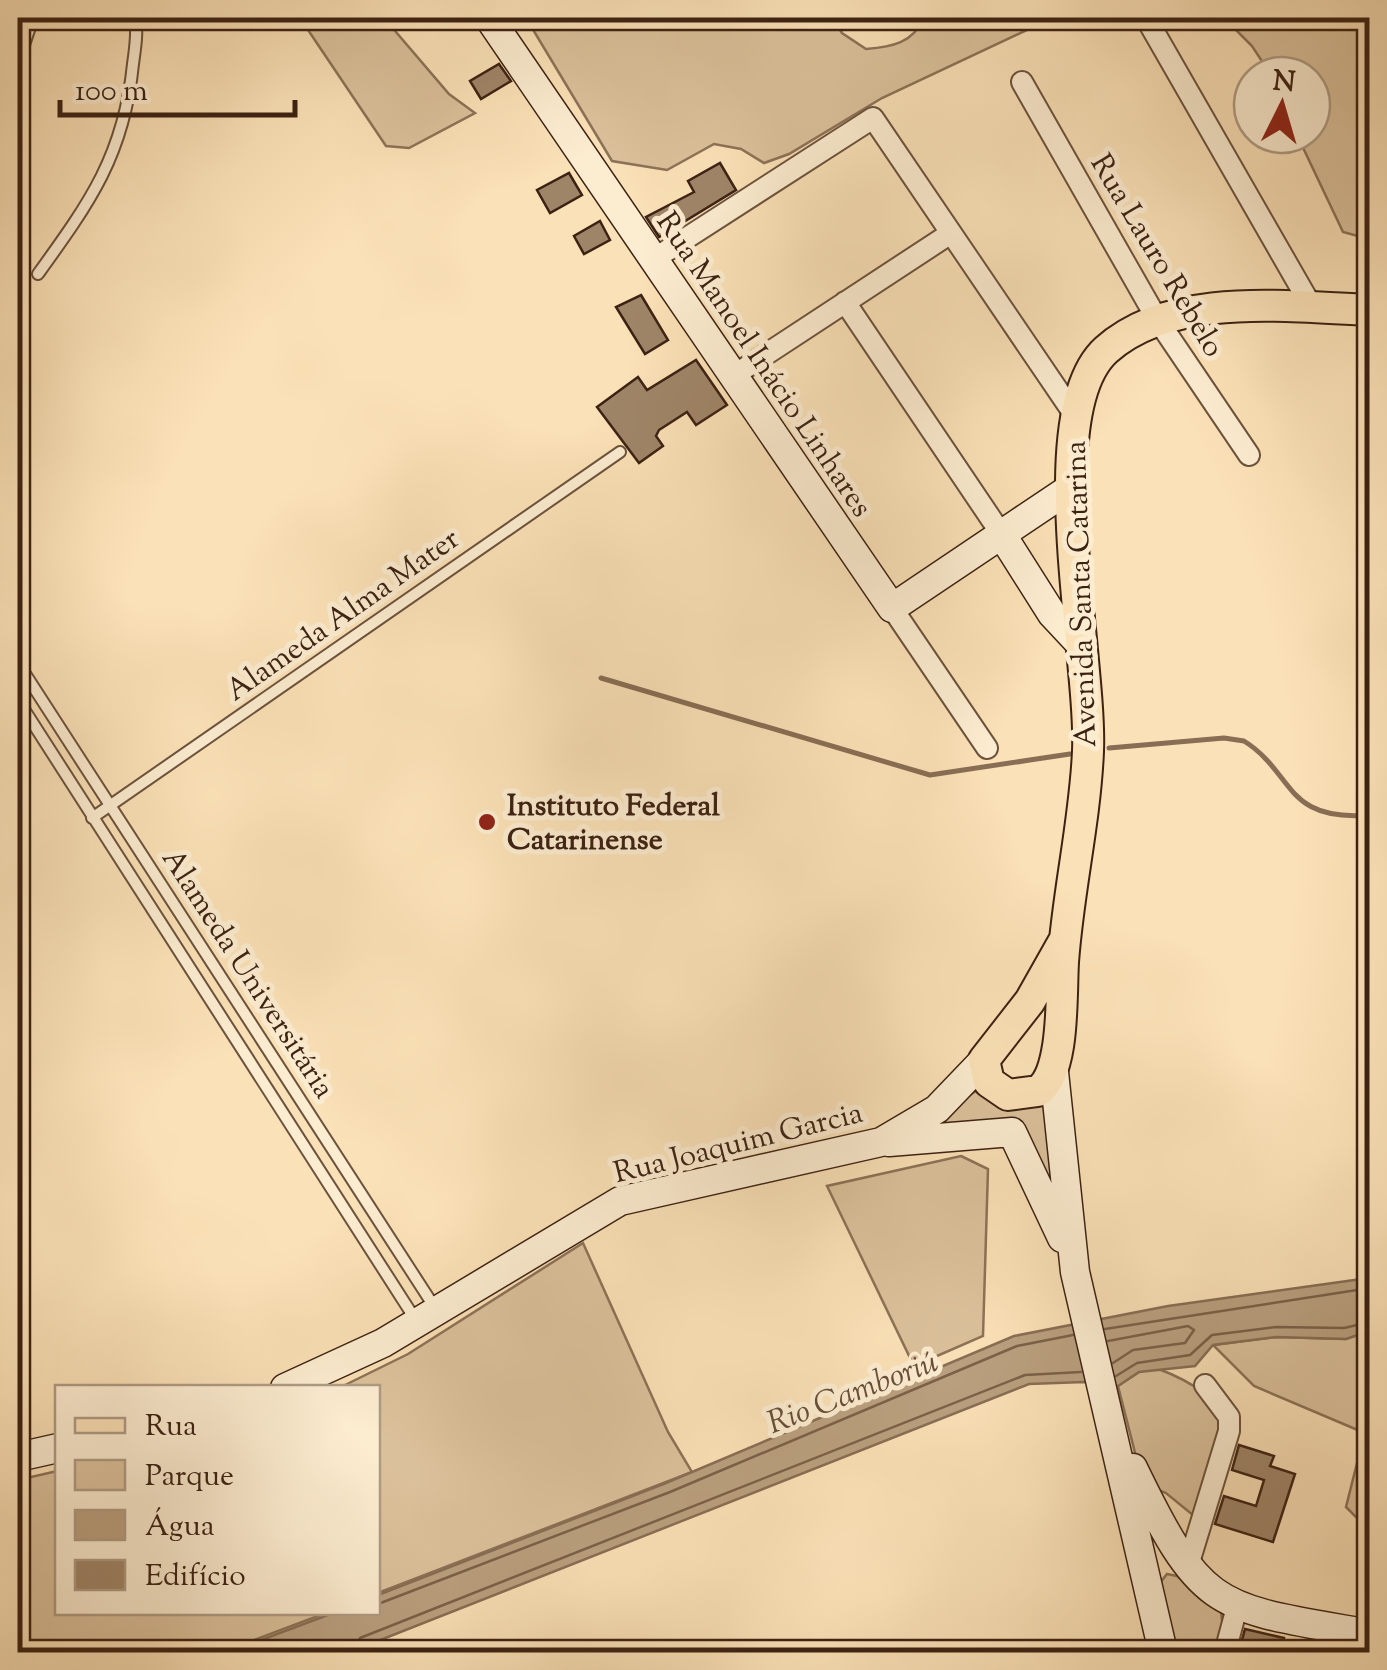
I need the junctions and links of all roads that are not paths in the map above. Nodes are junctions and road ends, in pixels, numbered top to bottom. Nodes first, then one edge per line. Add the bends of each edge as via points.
1 (34, 18) edge
2 (135, 18) edge
3 (489, 18) edge
4 (1146, 18) edge
5 (18, 63) edge
6 (1022, 82) dead end
7 (950, 232) junction
8 (654, 259) junction
9 (38, 274) road end
10 (845, 302) junction
11 (1313, 308) junction
12 (1370, 310) edge
13 (1157, 319) junction
14 (733, 376) junction
15 (1074, 414) junction
16 (620, 452) dead end
17 (1249, 455) dead end
18 (1072, 487) junction
19 (1002, 535) junction
20 (892, 608) junction
21 (1082, 646) junction
22 (18, 663) edge
23 (18, 700) edge
24 (987, 748) dead end
25 (111, 805) junction
26 (92, 818) junction
27 (1065, 939) junction
28 (984, 1060) junction
29 (1054, 1072) junction
30 (880, 1142) junction
31 (1078, 1284) junction
32 (427, 1317) junction
33 (1205, 1384) dead end
34 (292, 1385) edge
35 (1109, 1414) junction
36 (55, 1449) edge
37 (18, 1457) edge
38 (1183, 1564) junction
39 (1236, 1607) junction
40 (1370, 1634) edge
41 (1164, 1652) edge
42 (1226, 1652) edge

1 - 5 lane
2 - 9 lane via 128,115 114,155
3 - 8 main road, Rua Manoel Inácio Linhares
4 - 11 street
6 - 13 street, Rua Lauro Rebelo
7 - 8 street via 872,118
7 - 10 street
7 - 15 street
8 - 14 main road, Rua Manoel Inácio Linhares
10 - 14 street
10 - 19 street
11 - 12 main road, Avenida Santa Catarina
11 - 13 main road, Avenida Santa Catarina
13 - 15 main road, Avenida Santa Catarina via 1104,352 1083,382
13 - 17 street, Rua Lauro Rebelo
14 - 20 main road, Rua Manoel Inácio Linhares
15 - 18 main road, Avenida Santa Catarina
16 - 25 lane, Alameda Alma Mater
18 - 19 main road
18 - 21 main road, Avenida Santa Catarina
19 - 20 main road
19 - 21 main road via 1052,614
20 - 24 street, Rua Manoel Inácio Linhares
21 - 27 main road, Avenida Santa Catarina via 1088,750
22 - 25 lane, Alameda Universitária
23 - 26 lane, Alameda Universitária
25 - 26 lane, Alameda Alma Mater
25 - 32 lane, Alameda Universitária
26 - 32 lane, Alameda Universitária
27 - 28 main road, Avenida Santa Catarina via 1030,1001
27 - 29 main road, Avenida Santa Catarina
28 - 29 main road via 996,1090 1019,1097 1047,1085
28 - 30 main road, Rua Joaquim Garcia via 936,1108
29 - 31 main road
30 - 31 main road via 1012,1132
30 - 32 main road, Rua Joaquim Garcia via 620,1202
31 - 35 main road
32 - 34 main road, Rua Joaquim Garcia
33 - 38 street via 1229,1416 1229,1431
35 - 38 main road
35 - 41 main road
36 - 37 main road
38 - 39 main road via 1202,1586
39 - 40 main road
39 - 42 street

